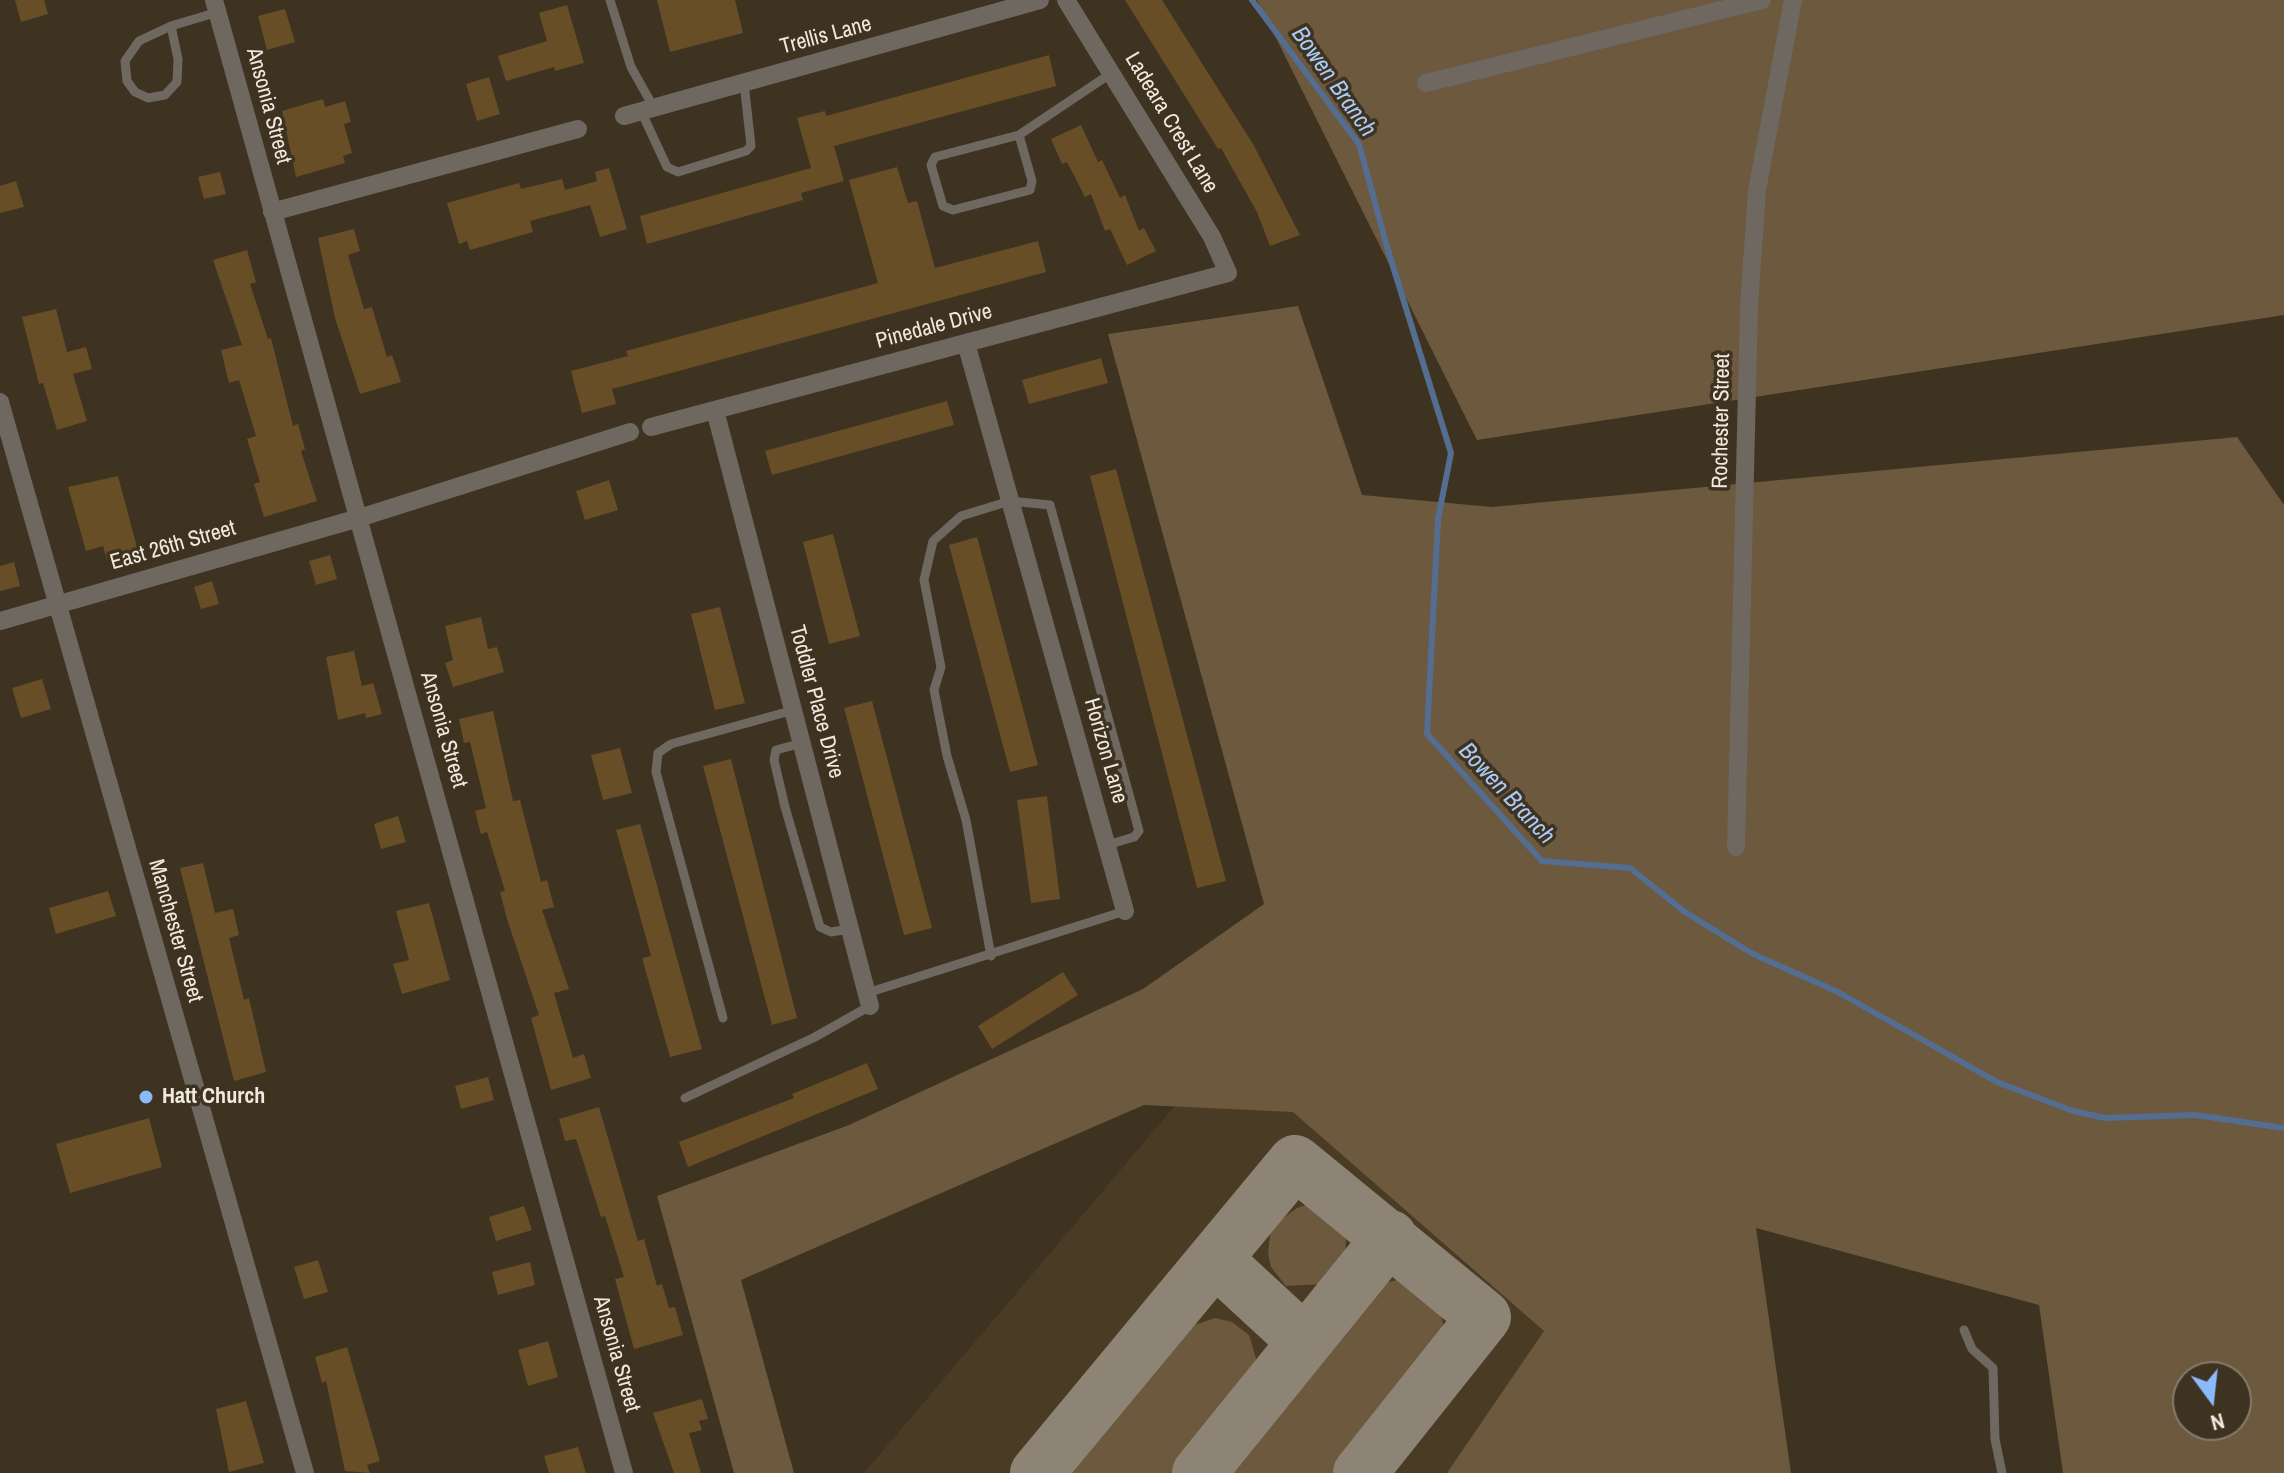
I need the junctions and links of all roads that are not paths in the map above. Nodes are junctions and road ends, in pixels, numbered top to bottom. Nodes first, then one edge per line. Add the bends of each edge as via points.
1 (610, 0) edge
2 (1040, 0) edge
3 (1066, 0) edge
4 (1762, 0) edge
5 (1793, 0) edge
6 (216, 6) edge
7 (171, 26) junction
8 (1113, 72) junction
9 (744, 83) junction
10 (1426, 83) dead end
11 (640, 112) junction
12 (578, 129) dead end
13 (1019, 135) junction
14 (272, 212) junction
15 (1228, 273) joint
16 (966, 343) junction
17 (0, 402) edge
18 (715, 410) junction
19 (651, 427) dead end
20 (630, 432) dead end
21 (1010, 501) junction
22 (359, 518) junction
23 (57, 604) junction
24 (0, 621) edge
25 (794, 710) junction
26 (802, 743) junction
27 (1107, 845) junction
28 (1736, 847) dead end
29 (1125, 911) joint
30 (850, 929) junction
31 (991, 956) junction
32 (869, 1000) junction
33 (723, 1018) dead end
34 (685, 1098) dead end
35 (1964, 1330) dead end
36 (305, 1473) edge
37 (624, 1473) edge
38 (2002, 1473) edge

1 - 11 lane
2 - 9 street, Trellis Lane
3 - 8 street, Ladeara Crest Lane
4 - 10 street
5 - 28 street, Rochester Street via 1756,205 1749,306
6 - 7 lane
6 - 14 street, Ansonia Street
7 - 7 lane via 139,41 125,61 127,81 148,98 165,95 177,82
8 - 13 lane
8 - 15 street, Ladeara Crest Lane
9 - 11 street, Trellis Lane
9 - 11 lane via 751,146 678,172 667,167
12 - 14 street
13 - 13 lane via 932,160 943,206 953,210 1030,190
14 - 22 street, Ansonia Street
15 - 16 street, Pinedale Drive
16 - 18 street, Pinedale Drive
16 - 21 street, Horizon Lane
17 - 23 street, Manchester Street
18 - 19 street, Pinedale Drive
18 - 25 street, Toddler Place Drive
20 - 22 street
21 - 27 street, Horizon Lane
21 - 27 lane via 1050,505 1139,831
21 - 31 lane via 961,516 933,541 924,580 941,667 934,690 966,820
22 - 23 street, East 26th Street
22 - 37 street, Ansonia Street
23 - 24 street, East 26th Street
23 - 36 street, Manchester Street
25 - 26 street, Toddler Place Drive
25 - 33 lane via 671,744 658,753 656,772
26 - 30 street, Toddler Place Drive
26 - 30 lane via 776,750 785,807 820,927 831,932
27 - 29 street, Horizon Lane
29 - 31 lane, Horizon Lane
30 - 32 street, Toddler Place Drive
31 - 32 lane, Horizon Lane
32 - 34 lane, Horizon Lane via 815,1037
35 - 38 lane via 1972,1349 1993,1368 1995,1439

